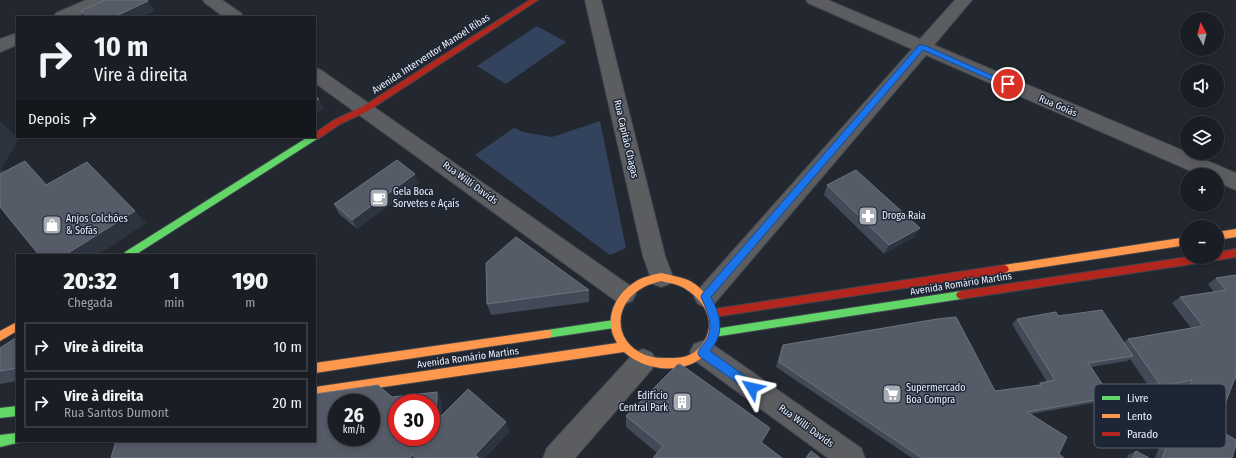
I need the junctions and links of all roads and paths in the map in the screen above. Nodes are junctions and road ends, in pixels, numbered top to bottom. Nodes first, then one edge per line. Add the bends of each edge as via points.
1 (99, 0) edge
2 (211, 0) edge
3 (535, 0) edge
4 (593, 0) edge
5 (814, 0) edge
6 (964, 0) edge
7 (64, 16) edge
8 (234, 16) edge
9 (16, 38) edge
10 (0, 46) edge
11 (922, 47) junction
12 (316, 75) edge
13 (358, 102) junction
14 (337, 122) junction
15 (316, 136) edge
16 (313, 138) edge
17 (1236, 182) edge
18 (1236, 234) edge
19 (1224, 235) edge
20 (1180, 242) edge
21 (1236, 253) edge
22 (130, 254) edge
23 (1224, 255) edge
24 (1180, 262) edge
25 (661, 277) junction
26 (624, 294) junction
27 (710, 305) junction
28 (614, 324) junction
29 (16, 327) edge
30 (0, 336) edge
31 (708, 343) junction
32 (634, 354) junction
33 (316, 368) edge
34 (316, 392) edge
35 (16, 411) edge
36 (0, 413) edge
37 (16, 438) edge
38 (0, 441) edge
39 (556, 458) edge
40 (851, 458) edge

1 - 7 street
2 - 8 street
3 - 13 street, Avenida Interventor Manoel Ribas
4 - 25 street, Rua Capitão Chagas
5 - 11 street, Rua Goiás
6 - 11 street
9 - 10 street
11 - 17 street, Rua Goiás
11 - 27 street
12 - 13 street, Rua Willi Davids
13 - 14 street, Avenida Interventor Manoel Ribas
13 - 14 street, Avenida Interventor Manoel Ribas
13 - 26 street, Rua Willi Davids
14 - 15 street, Avenida Interventor Manoel Ribas
16 - 22 street, Avenida Interventor Manoel Ribas
18 - 19 street
20 - 27 street, Avenida Romário Martins
21 - 23 street
24 - 31 street, Avenida Romário Martins
25 - 26 street via 634,285
25 - 27 street via 673,278 697,288
26 - 28 street via 618,303
27 - 31 street via 716,323
28 - 32 street via 618,336
28 - 33 street, Avenida Romário Martins
29 - 30 street
31 - 32 street via 690,361 675,365 658,365
31 - 40 street, Rua Willi Davids
32 - 34 street, Avenida Romário Martins
32 - 39 street
35 - 36 street
37 - 38 street

